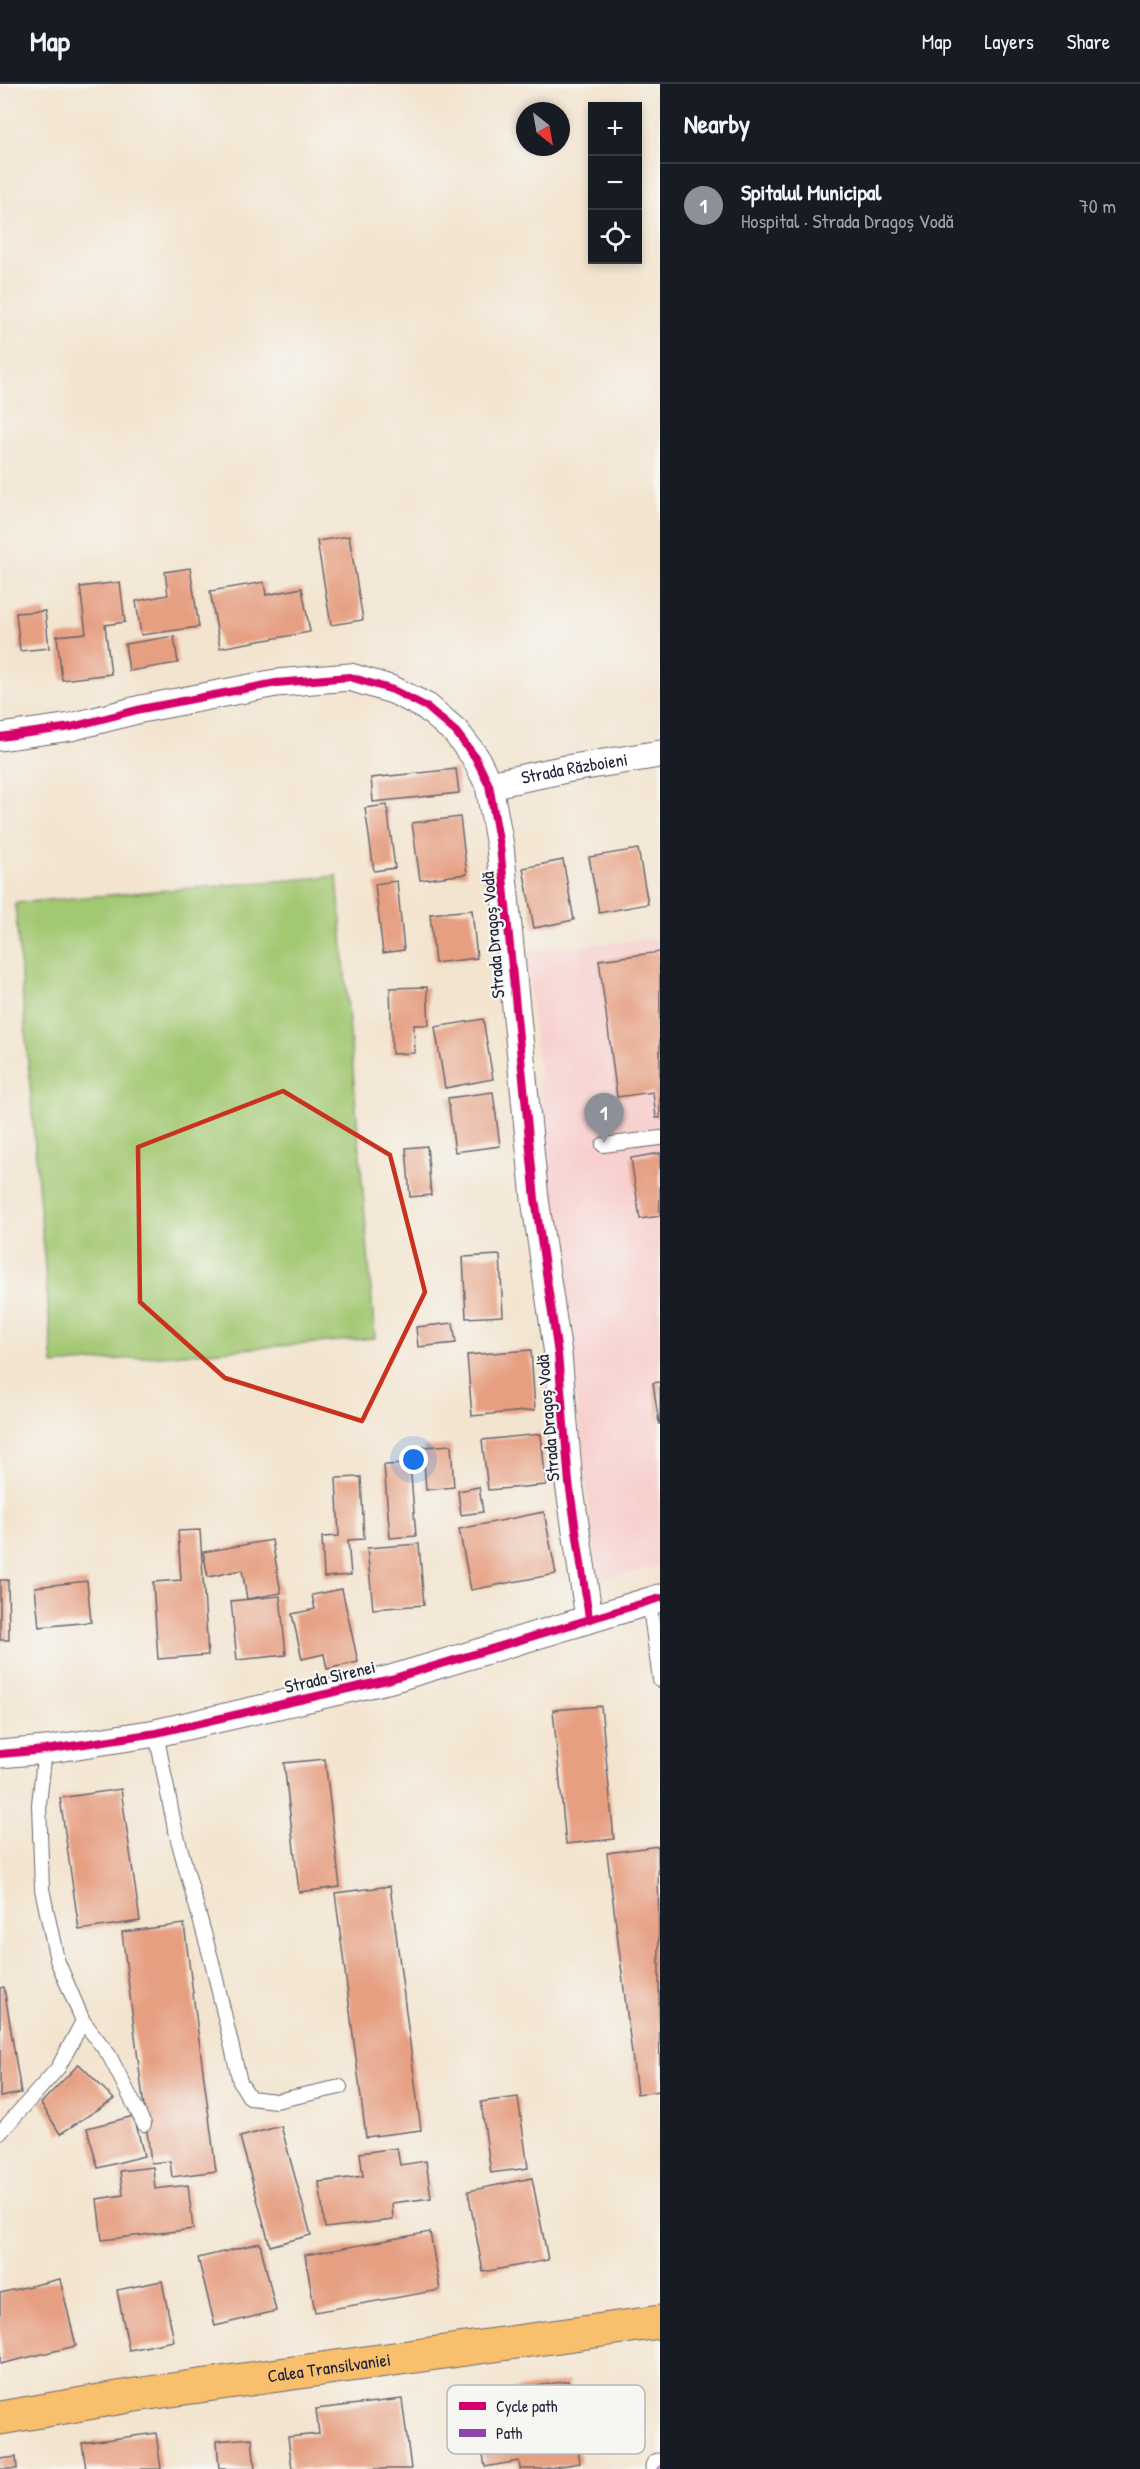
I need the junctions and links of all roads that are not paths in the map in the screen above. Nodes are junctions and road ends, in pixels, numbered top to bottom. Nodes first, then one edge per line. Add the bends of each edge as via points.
1 (0, 737) edge
2 (660, 754) edge
3 (489, 786) junction
4 (660, 1138) edge
5 (603, 1145) dead end
6 (654, 1599) edge
7 (590, 1618) junction
8 (660, 1680) edge
9 (156, 1733) junction
10 (45, 1749) junction
11 (0, 1754) edge
12 (83, 2021) junction
13 (340, 2087) dead end
14 (144, 2124) dead end
15 (0, 2133) edge
16 (660, 2322) edge
17 (0, 2418) edge

1 - 3 street, Strada Dragoș Vodă via 70,727 276,683 350,677 393,690 427,707 456,732
2 - 3 street, Strada Războieni
3 - 7 street, Strada Dragoș Vodă via 500,846 535,1199 558,1354 569,1483
4 - 5 lane
6 - 7 street, Strada Sirenei
6 - 8 lane
7 - 9 street, Strada Sirenei via 391,1679
9 - 10 street, Strada Sirenei
9 - 13 lane via 175,1829 240,2082 250,2098 276,2101
10 - 11 street, Strada Sirenei
10 - 12 lane via 39,1804 42,1889 57,1960
12 - 14 lane via 110,2055
12 - 15 lane via 58,2068
16 - 17 highway, Calea Transilvaniei via 146,2393

